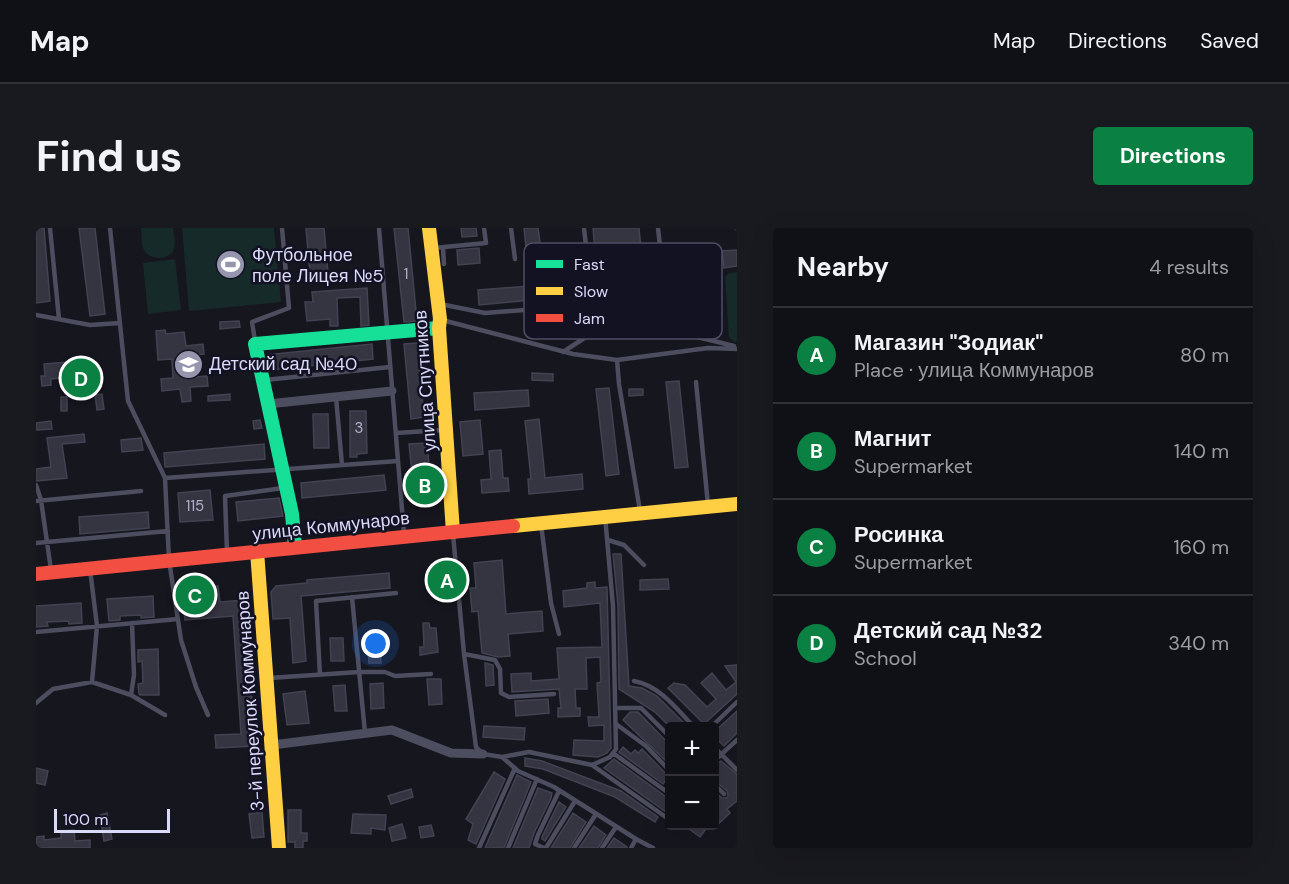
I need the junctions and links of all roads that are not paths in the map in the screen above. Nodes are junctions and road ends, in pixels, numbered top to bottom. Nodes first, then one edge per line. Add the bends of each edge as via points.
1 (50, 228) edge
2 (110, 228) edge
3 (282, 228) edge
4 (379, 228) edge
5 (429, 228) edge
6 (484, 228) edge
7 (512, 228) edge
8 (584, 228) edge
9 (657, 228) edge
10 (586, 243) edge
11 (659, 243) edge
12 (437, 248) junction
13 (515, 259) dead end
14 (444, 264) dead end
15 (437, 303) junction
16 (524, 310) edge
17 (36, 315) edge
18 (59, 319) junction
19 (120, 323) junction
20 (440, 324) junction
21 (387, 332) junction
22 (583, 339) edge
23 (705, 339) edge
24 (255, 344) junction
25 (737, 348) edge
26 (563, 352) junction
27 (617, 360) junction
28 (390, 367) junction
29 (263, 380) junction
30 (696, 382) dead end
31 (392, 391) junction
32 (336, 397) junction
33 (268, 404) junction
34 (447, 430) junction
35 (396, 433) junction
36 (398, 461) junction
37 (342, 465) junction
38 (281, 469) junction
39 (165, 478) junction
40 (36, 485) edge
41 (285, 488) junction
42 (141, 491) dead end
43 (38, 500) edge
44 (737, 504) edge
45 (708, 506) junction
46 (640, 512) junction
47 (605, 516) junction
48 (541, 523) junction
49 (168, 531) junction
50 (453, 532) junction
51 (404, 536) junction
52 (608, 540) junction
53 (47, 542) junction
54 (36, 543) edge
55 (295, 546) junction
56 (257, 551) junction
57 (227, 553) junction
58 (169, 560) junction
59 (644, 565) dead end
60 (90, 569) junction
61 (52, 573) junction
62 (36, 574) edge
63 (396, 593) dead end
64 (352, 597) junction
65 (178, 619) junction
66 (132, 623) junction
67 (97, 626) junction
68 (36, 632) edge
69 (559, 634) dead end
70 (464, 654) junction
71 (359, 672) junction
72 (431, 674) dead end
73 (320, 675) junction
74 (266, 678) junction
75 (634, 681) dead end
76 (92, 682) junction
77 (554, 694) dead end
78 (131, 695) junction
79 (737, 702) edge
80 (36, 703) edge
81 (616, 708) junction
82 (165, 715) dead end
83 (208, 715) dead end
84 (690, 722) edge
85 (715, 722) edge
86 (616, 724) junction
87 (365, 733) junction
88 (665, 733) edge
89 (737, 740) edge
90 (272, 745) junction
91 (719, 751) edge
92 (613, 753) junction
93 (483, 754) junction
94 (722, 754) junction
95 (502, 757) junction
96 (719, 757) edge
97 (592, 765) junction
98 (665, 767) edge
99 (515, 768) junction
100 (737, 770) edge
101 (537, 779) junction
102 (719, 788) edge
103 (559, 790) junction
104 (665, 791) edge
105 (724, 794) dead end
106 (575, 801) junction
107 (596, 814) junction
108 (665, 817) edge
109 (616, 827) junction
110 (636, 839) junction
111 (279, 848) edge
112 (479, 848) edge
113 (508, 848) edge
114 (545, 848) edge
115 (574, 848) edge
116 (602, 848) edge
117 (631, 848) edge
118 (653, 848) edge

1 - 18 lane
2 - 19 lane
3 - 24 lane via 289,308 252,322
4 - 21 lane
5 - 12 street, улица Спутников
6 - 12 lane via 486,243
7 - 13 lane
8 - 10 lane
9 - 11 lane
12 - 14 lane
12 - 15 street, улица Спутников
15 - 16 lane via 485,313
15 - 20 street, улица Спутников
17 - 18 lane
18 - 19 lane via 90,325
19 - 39 lane via 128,401
20 - 21 street
20 - 26 lane
20 - 34 street, улица Спутников
21 - 24 street
21 - 28 lane
22 - 26 lane
23 - 25 lane
24 - 29 street
25 - 27 lane
26 - 27 lane
27 - 46 lane
28 - 29 lane
28 - 31 lane
29 - 33 street
30 - 45 lane
31 - 32 street
31 - 35 lane
32 - 33 street
32 - 37 lane
33 - 38 street
34 - 35 lane
34 - 50 street, улица Спутников
35 - 36 lane
36 - 37 lane
36 - 51 lane
37 - 38 lane
38 - 39 lane
38 - 41 street
39 - 49 lane
40 - 43 lane
41 - 55 street
41 - 57 lane via 225,496
42 - 43 lane
43 - 53 lane
44 - 45 street, улица Коммунаров
45 - 46 street, улица Коммунаров
46 - 47 street, улица Коммунаров
47 - 48 street, улица Коммунаров
47 - 52 lane
48 - 50 street, улица Коммунаров
48 - 69 lane
49 - 53 lane
49 - 58 lane
50 - 51 street, улица Коммунаров
50 - 70 lane
51 - 55 street, улица Коммунаров
52 - 59 lane via 624,545
52 - 81 lane
53 - 54 lane
53 - 61 lane
55 - 56 street, улица Коммунаров
56 - 57 street, улица Коммунаров
56 - 74 street, 3-й переулок Коммунаров
57 - 58 street, улица Коммунаров
58 - 60 street, улица Коммунаров
58 - 65 lane
60 - 61 street, улица Коммунаров
60 - 67 lane
61 - 62 street, улица Коммунаров
63 - 64 lane
64 - 71 lane
64 - 73 lane via 316,601
65 - 66 lane
65 - 83 lane via 181,640
66 - 67 lane
66 - 78 lane
67 - 68 lane
67 - 76 lane
70 - 77 lane via 495,660 500,669 501,693 509,697
70 - 93 lane via 476,747
71 - 72 lane
71 - 73 lane
71 - 87 lane
73 - 74 lane
74 - 90 street, 3-й переулок Коммунаров
75 - 84 lane via 658,690
76 - 78 lane
76 - 80 lane via 53,689
78 - 82 lane
79 - 85 lane
81 - 86 lane
81 - 88 lane via 641,708
86 - 92 lane
86 - 98 lane via 646,746
87 - 90 street
87 - 93 street via 392,730 451,753
89 - 94 lane
90 - 111 street, 3-й переулок Коммунаров
91 - 94 lane
92 - 97 lane
92 - 104 lane
93 - 95 lane
94 - 96 lane
94 - 100 lane
95 - 97 lane via 529,752
95 - 99 lane
97 - 108 lane
99 - 101 lane
99 - 112 lane
101 - 103 lane
101 - 113 lane
102 - 105 lane
103 - 106 lane
103 - 114 lane via 538,835 536,844
106 - 107 lane
106 - 114 lane
107 - 109 lane
107 - 115 lane
109 - 110 lane
109 - 116 lane
110 - 117 lane
110 - 118 lane

